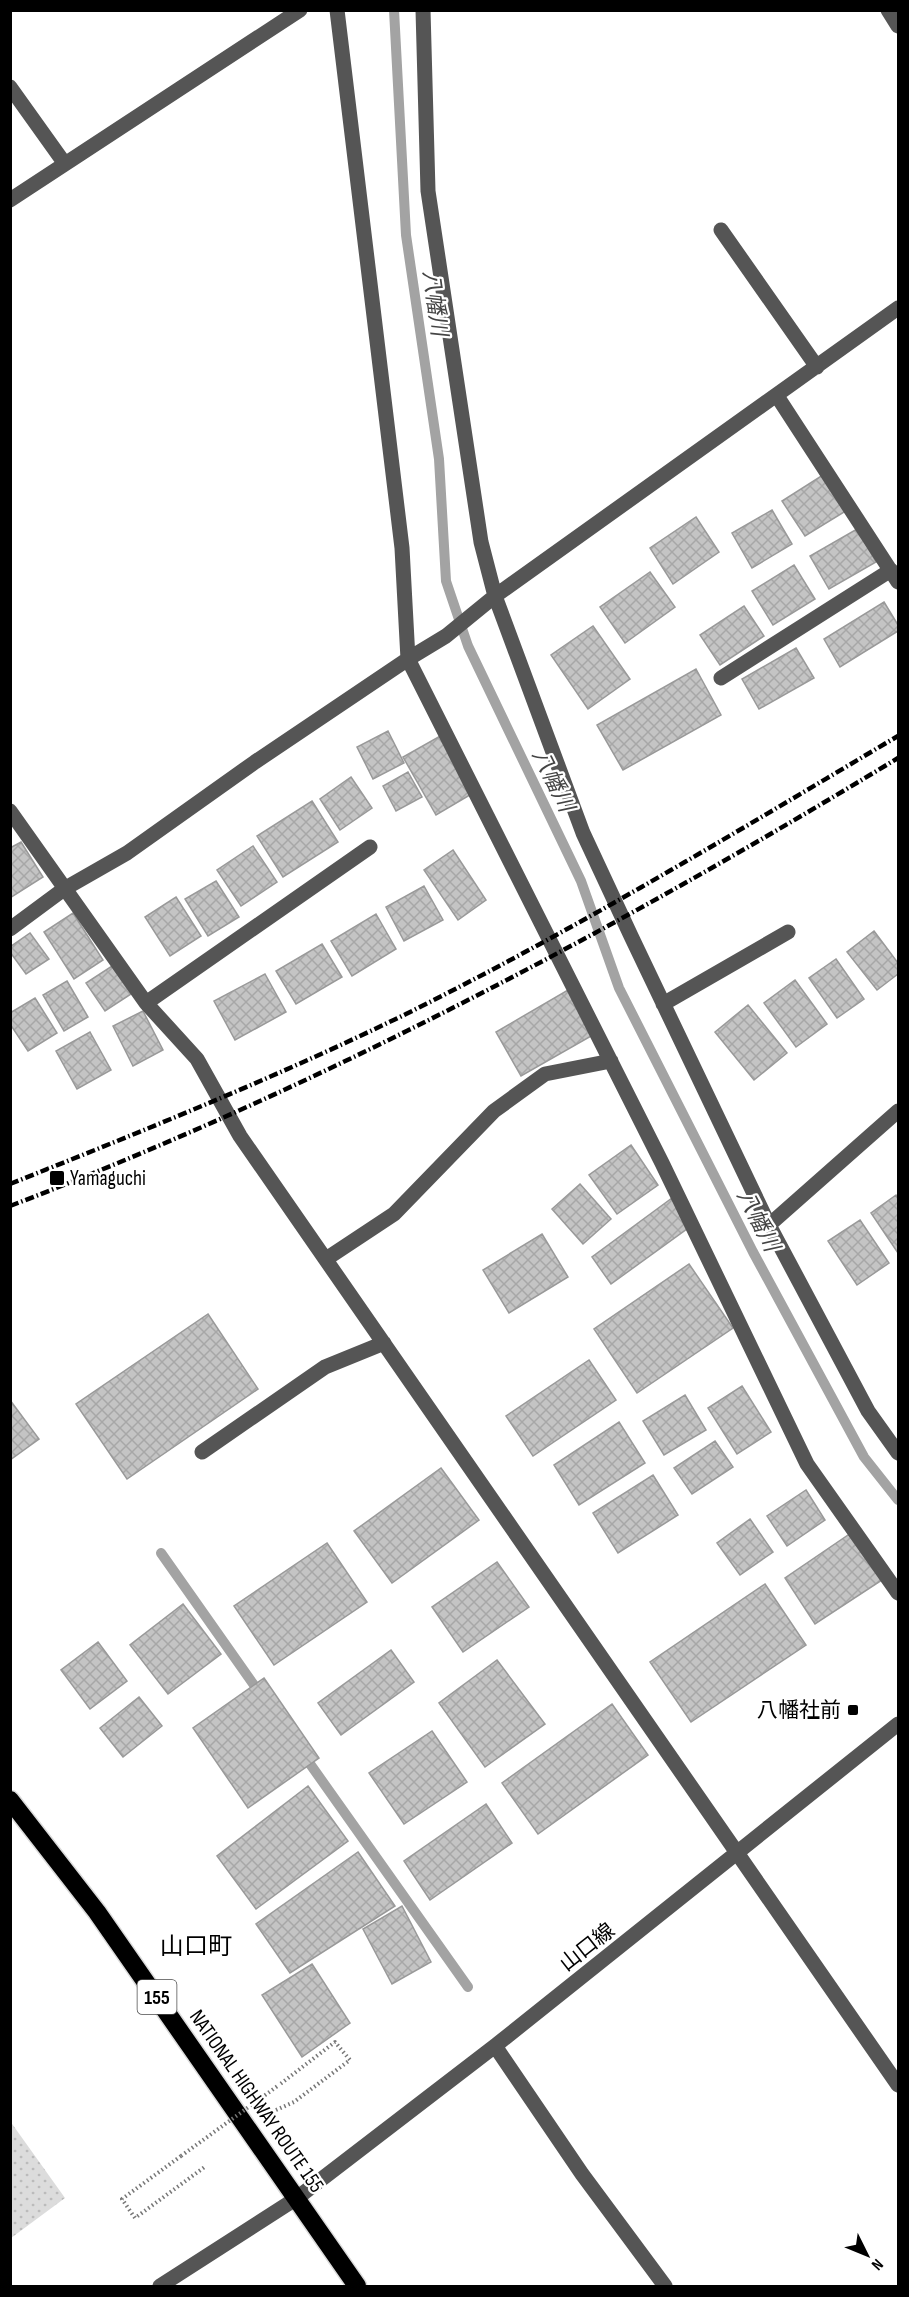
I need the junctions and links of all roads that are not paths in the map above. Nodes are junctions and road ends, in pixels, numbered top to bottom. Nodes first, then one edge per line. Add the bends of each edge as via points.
1 (300, 10) edge
2 (337, 10) edge
3 (423, 10) edge
4 (888, 10) edge
5 (898, 26) edge
6 (10, 87) edge
7 (65, 164) junction
8 (10, 200) edge
9 (721, 231) dead end
10 (898, 308) edge
11 (818, 367) junction
12 (777, 396) junction
13 (895, 576) edge
14 (495, 596) junction
15 (408, 659) junction
16 (721, 678) dead end
17 (10, 811) edge
18 (370, 848) dead end
19 (64, 889) junction
20 (10, 929) edge
21 (788, 932) dead end
22 (146, 1003) junction
23 (663, 1004) junction
24 (611, 1061) junction
25 (898, 1111) edge
26 (769, 1225) junction
27 (326, 1259) junction
28 (384, 1343) junction
29 (202, 1452) dead end
30 (898, 1453) edge
31 (898, 1593) edge
32 (898, 1724) edge
33 (10, 1800) edge
34 (739, 1853) junction
35 (495, 2046) junction
36 (898, 2085) edge
37 (297, 2198) junction
38 (160, 2286) edge
39 (357, 2286) edge
40 (665, 2286) edge

1 - 7 street
2 - 15 street via 402,548
3 - 14 street via 428,191 481,542
4 - 5 street
6 - 7 street
7 - 8 street
9 - 11 street
10 - 11 street
11 - 12 street
12 - 13 street
12 - 14 street
13 - 16 street
14 - 15 street via 446,636
14 - 23 street via 583,833
15 - 19 street via 127,853
15 - 24 street
17 - 19 street
18 - 22 street
19 - 20 street
19 - 22 street
21 - 23 street
22 - 27 street via 197,1059 240,1136
23 - 26 street
24 - 27 street via 545,1074 494,1111 394,1214
24 - 31 street via 807,1464
25 - 26 street
26 - 30 street via 868,1412
27 - 28 street
28 - 29 street via 325,1367
28 - 34 street
32 - 34 street, 山口線
33 - 37 highway, NATIONAL HIGHWAY ROUTE 155 / 155 via 97,1912
34 - 35 street, 山口線
34 - 36 street
35 - 37 street, 山口線
35 - 40 street
37 - 38 street, 山口線
37 - 39 highway, NATIONAL HIGHWAY ROUTE 155 / 155

